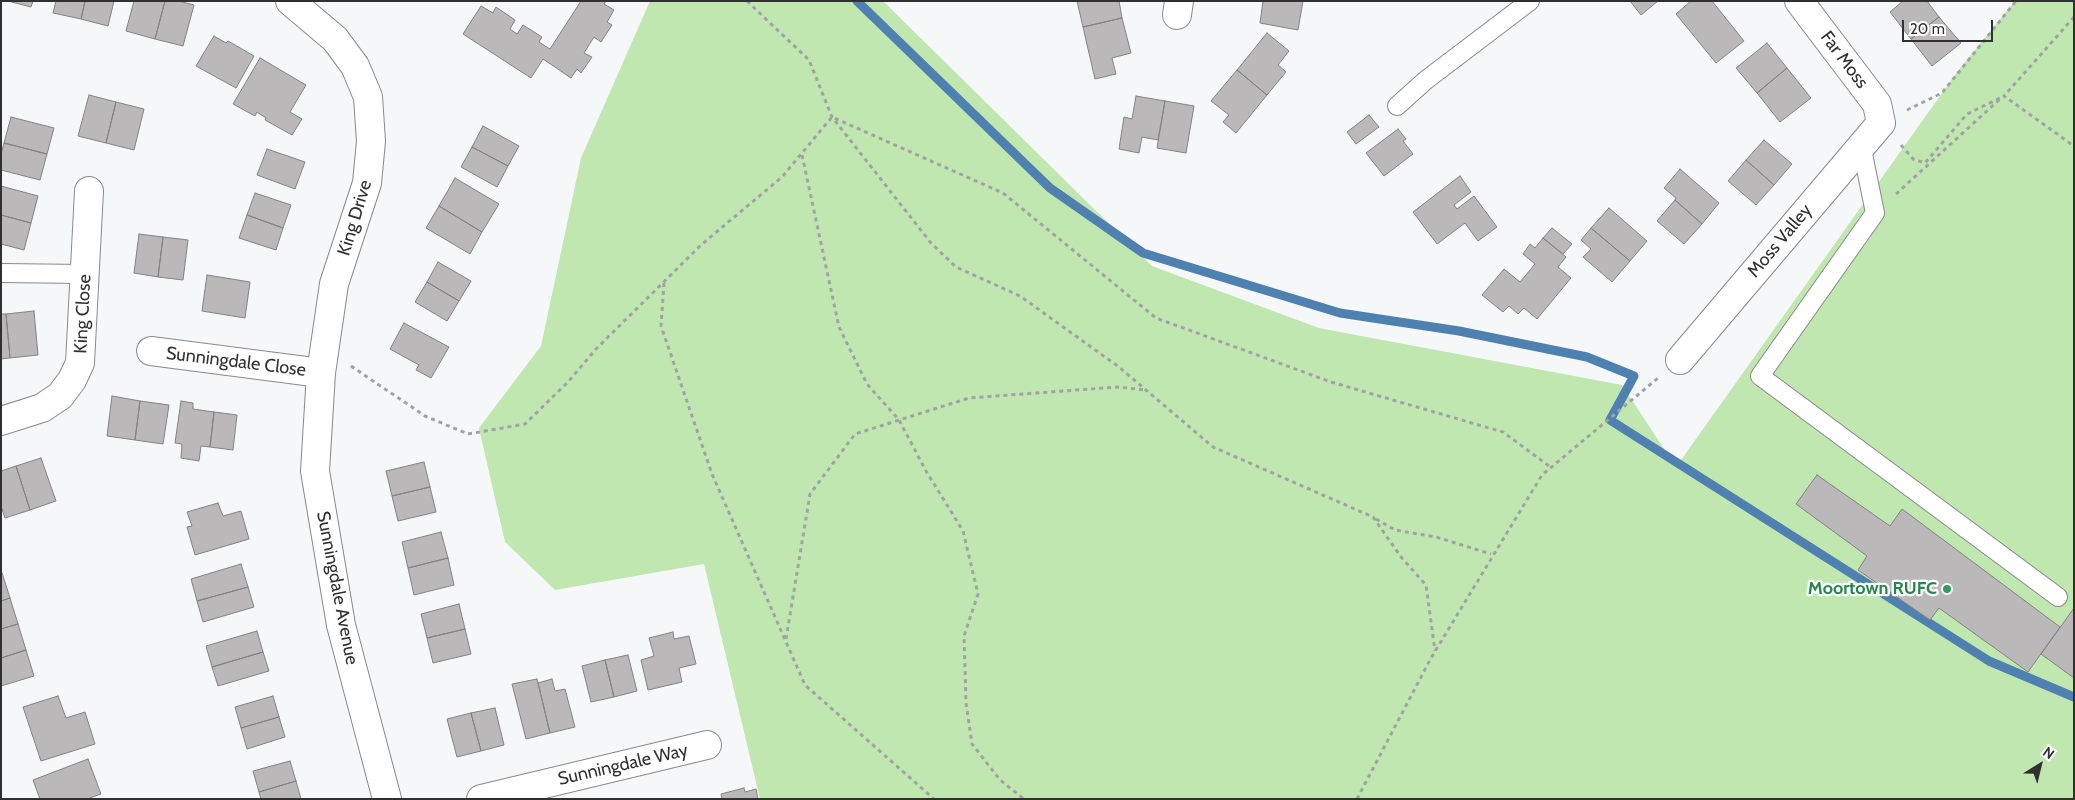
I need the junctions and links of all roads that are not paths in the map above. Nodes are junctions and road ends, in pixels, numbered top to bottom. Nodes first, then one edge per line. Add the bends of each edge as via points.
1 (290, 1) edge
2 (1530, 1) edge
3 (1799, 1) edge
4 (1397, 106) dead end
5 (1881, 123) joint
6 (1861, 144) junction
7 (89, 191) dead end
8 (1, 273) edge
9 (85, 274) junction
10 (151, 351) dead end
11 (1680, 360) road end
12 (321, 373) junction
13 (1, 421) edge
14 (2058, 597) dead end
15 (707, 745) dead end
16 (387, 799) edge
17 (481, 799) edge

1 - 12 street, King Drive via 335,39 355,66 368,97 371,141 367,183 334,284
2 - 4 lane
3 - 5 street, Far Moss via 1877,104
5 - 6 street, Moss Valley
6 - 11 street, Moss Valley
6 - 14 lane via 1875,213 1760,376
7 - 9 street, King Close
8 - 9 lane
9 - 13 street, King Close via 80,363 72,380 60,396 42,408
10 - 12 street, Sunningdale Close
12 - 16 street, Sunningdale Avenue via 315,471 341,625
15 - 17 street, Sunningdale Way

